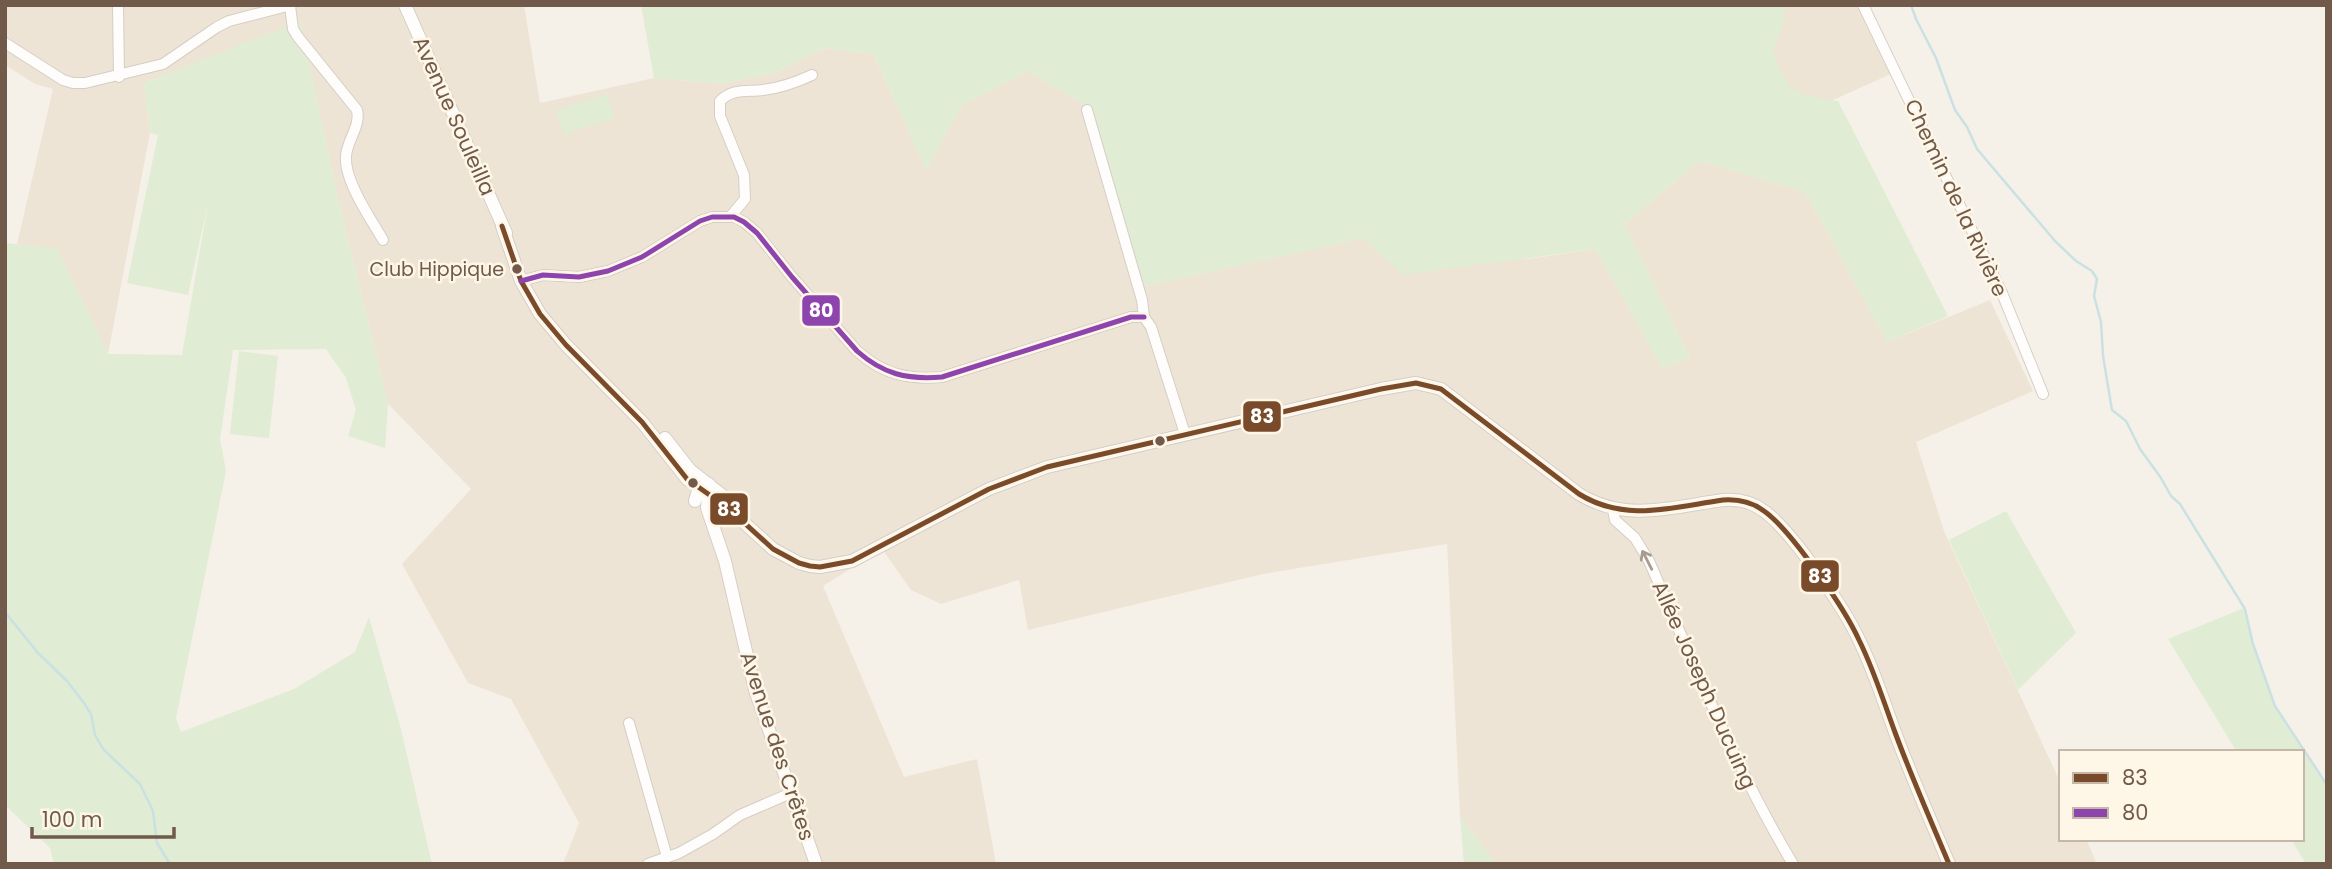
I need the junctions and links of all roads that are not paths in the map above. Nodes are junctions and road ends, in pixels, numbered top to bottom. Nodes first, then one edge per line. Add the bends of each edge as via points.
1 (118, 5) edge
2 (405, 5) edge
3 (1863, 5) edge
4 (290, 6) edge
5 (5, 43) edge
6 (812, 75) dead end
7 (119, 77) junction
8 (1087, 110) dead end
9 (730, 217) junction
10 (383, 240) dead end
11 (525, 281) junction
12 (1144, 317) junction
13 (603, 382) junction
14 (2043, 394) dead end
15 (1185, 435) junction
16 (687, 478) junction
17 (706, 488) junction
18 (695, 501) junction
19 (727, 508) junction
20 (1613, 510) junction
21 (711, 521) junction
22 (761, 538) junction
23 (730, 586) junction
24 (629, 723) dead end
25 (790, 793) junction
26 (667, 857) junction
27 (648, 864) edge
28 (816, 864) edge
29 (1793, 864) edge
30 (1949, 864) edge

1 - 7 street
2 - 11 street, Avenue Souleilla
3 - 14 street, Chemin de la Rivière via 2002,293
4 - 7 street via 229,21 163,65
4 - 10 street via 298,37 357,110 346,166
5 - 7 street via 73,83
6 - 9 street via 762,91 730,93 720,101 720,116 744,175 745,199
8 - 12 street
9 - 11 street via 700,221 642,257 608,271 579,277 543,275
9 - 12 street via 757,233 857,351 895,375 942,377 1131,317
11 - 13 street, Avenue Souleilla via 540,314
12 - 15 street
13 - 16 street
13 - 17 street via 643,412
15 - 20 street via 1381,389 1425,384 1441,389 1579,494
15 - 22 street via 1023,475 838,565 799,564
16 - 17 street
16 - 18 street, Avenue des Crêtes
17 - 18 street
17 - 19 street
17 - 21 street, Avenue des Crêtes
17 - 22 street via 731,502
18 - 23 street, Avenue des Crêtes
19 - 21 street
19 - 22 street
29 -> 20 street, Allée Joseph Ducuing via 1738,762 1648,561 1635,538 1615,520
20 - 30 street via 1656,510 1734,499 1772,517 1824,583 1859,638
21 - 23 street, Avenue des Crêtes
23 - 25 street, Avenue des Crêtes via 755,690
24 - 26 street
25 - 26 street via 740,815 696,845
25 - 28 street, Avenue des Crêtes
26 - 27 street

